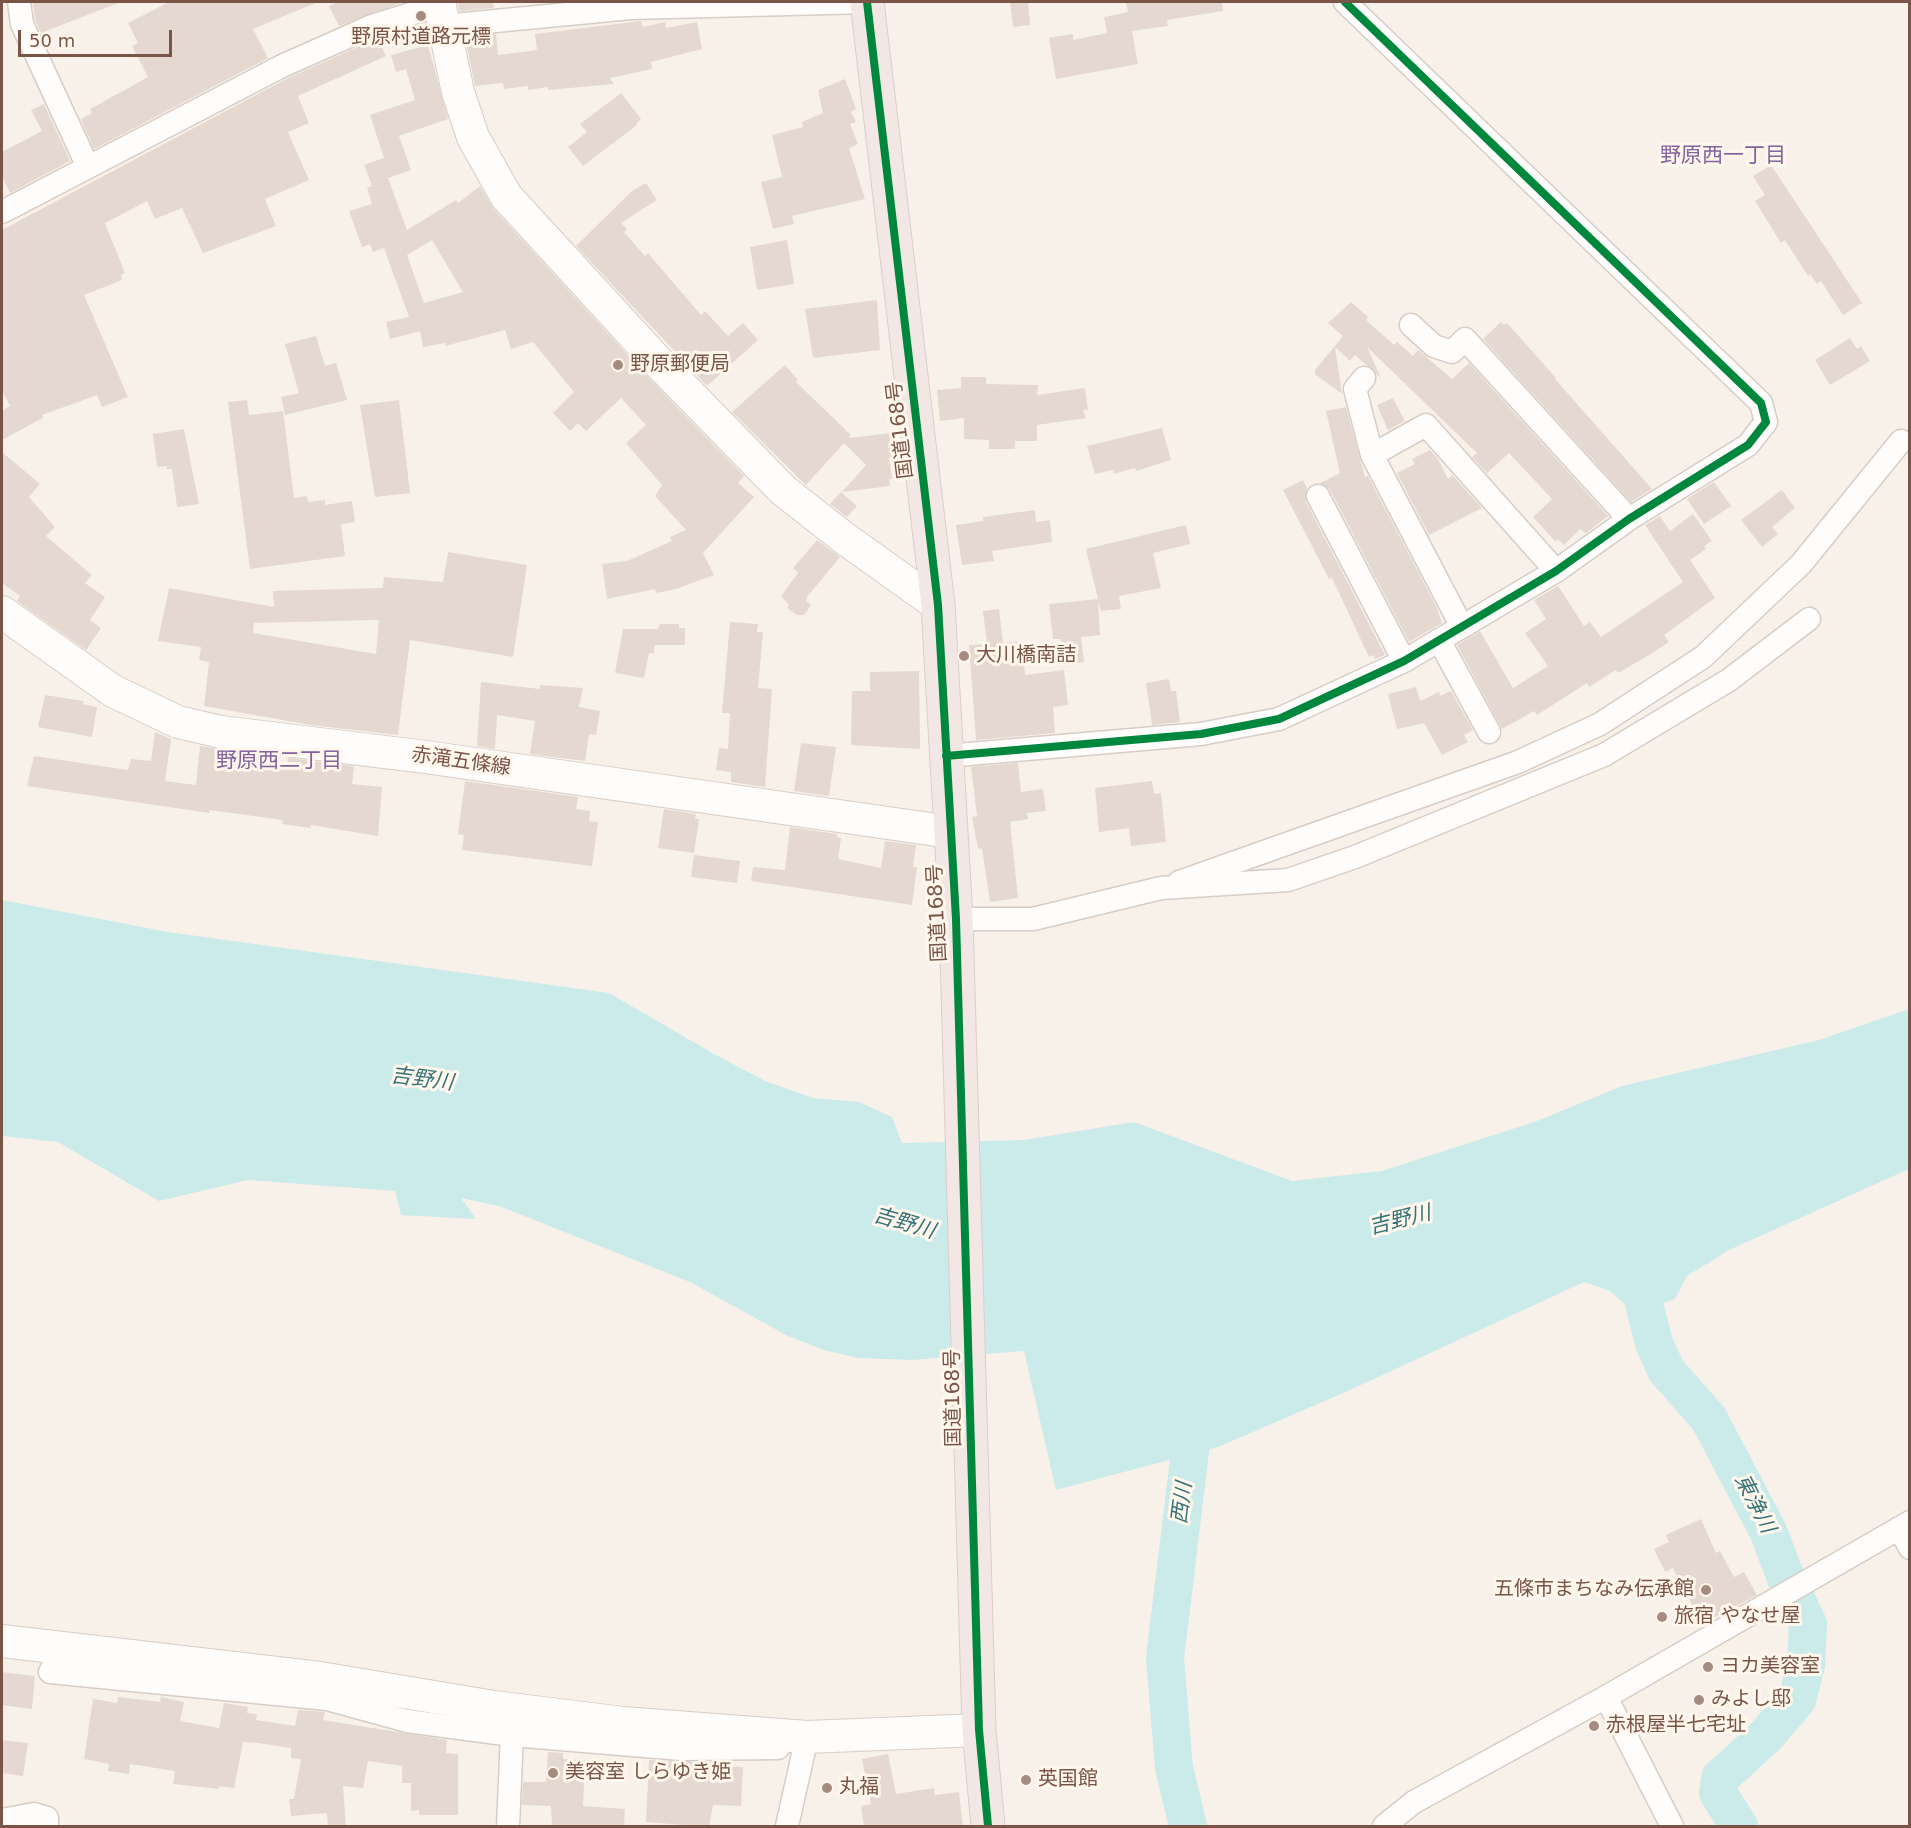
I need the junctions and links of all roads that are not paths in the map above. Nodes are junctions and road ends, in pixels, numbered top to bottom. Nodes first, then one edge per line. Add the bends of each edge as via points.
1 (19, 2) edge
2 (867, 2) edge
3 (1345, 2) edge
4 (632, 5) edge
5 (440, 11) edge
6 (88, 167) junction
7 (2, 212) edge
8 (1411, 325) dead end
9 (1364, 378) dead end
10 (1901, 441) dead end
11 (1372, 455) junction
12 (1318, 496) dead end
13 (1629, 519) junction
14 (1556, 571) junction
15 (938, 604) junction
16 (2, 612) edge
17 (1809, 619) dead end
18 (1462, 627) junction
19 (1439, 640) junction
20 (1404, 661) junction
21 (1489, 732) dead end
22 (946, 756) junction
23 (951, 832) junction
24 (1161, 888) junction
25 (956, 926) junction
26 (1904, 1525) edge
27 (1910, 1548) edge
28 (2, 1641) edge
29 (62, 1650) junction
30 (1606, 1697) junction
31 (979, 1716) junction
32 (512, 1735) junction
33 (805, 1742) junction
34 (2, 1820) edge
35 (47, 1827) edge
36 (508, 1827) edge
37 (787, 1827) edge
38 (988, 1827) edge
39 (1384, 1827) edge
40 (1672, 1827) edge

1 - 6 street via 22,24
2 - 4 street
2 - 15 highway, 国道168号
3 - 13 street via 1761,402 1766,422 1748,445
4 - 5 street
5 - 6 street via 372,26 282,66
5 - 15 street via 458,92 473,137 506,196 644,347 783,490
6 - 7 street
8 - 13 street via 1434,346 1452,352 1465,339
9 - 11 street via 1355,389
10 - 24 street via 1785,580 1703,657 1600,724 1518,762
11 - 14 street via 1426,425
11 - 18 street
12 - 20 street
13 - 14 street
14 - 18 street
15 - 22 highway, 国道168号
16 - 23 street, 赤滝五條線 via 113,692 178,722 220,732 426,757
17 - 24 street via 1729,680 1614,749 1530,786 1288,880
18 - 19 street
19 - 20 street
19 - 21 street
20 - 22 street via 1279,719 1201,734
22 - 23 highway, 国道168号
23 - 25 highway, 国道168号
24 - 25 street via 1033,919
25 - 31 highway, 国道168号
26 - 27 street
26 - 30 street
28 - 29 street
29 - 32 street via 50,1672 327,1699 407,1721
29 - 33 street via 320,1678 494,1707
30 - 39 street via 1414,1802
30 - 40 street
31 - 33 street
31 - 38 highway, 国道168号
32 - 33 street via 681,1749
32 - 36 street
33 - 37 street
34 - 35 street via 34,1814 47,1818

